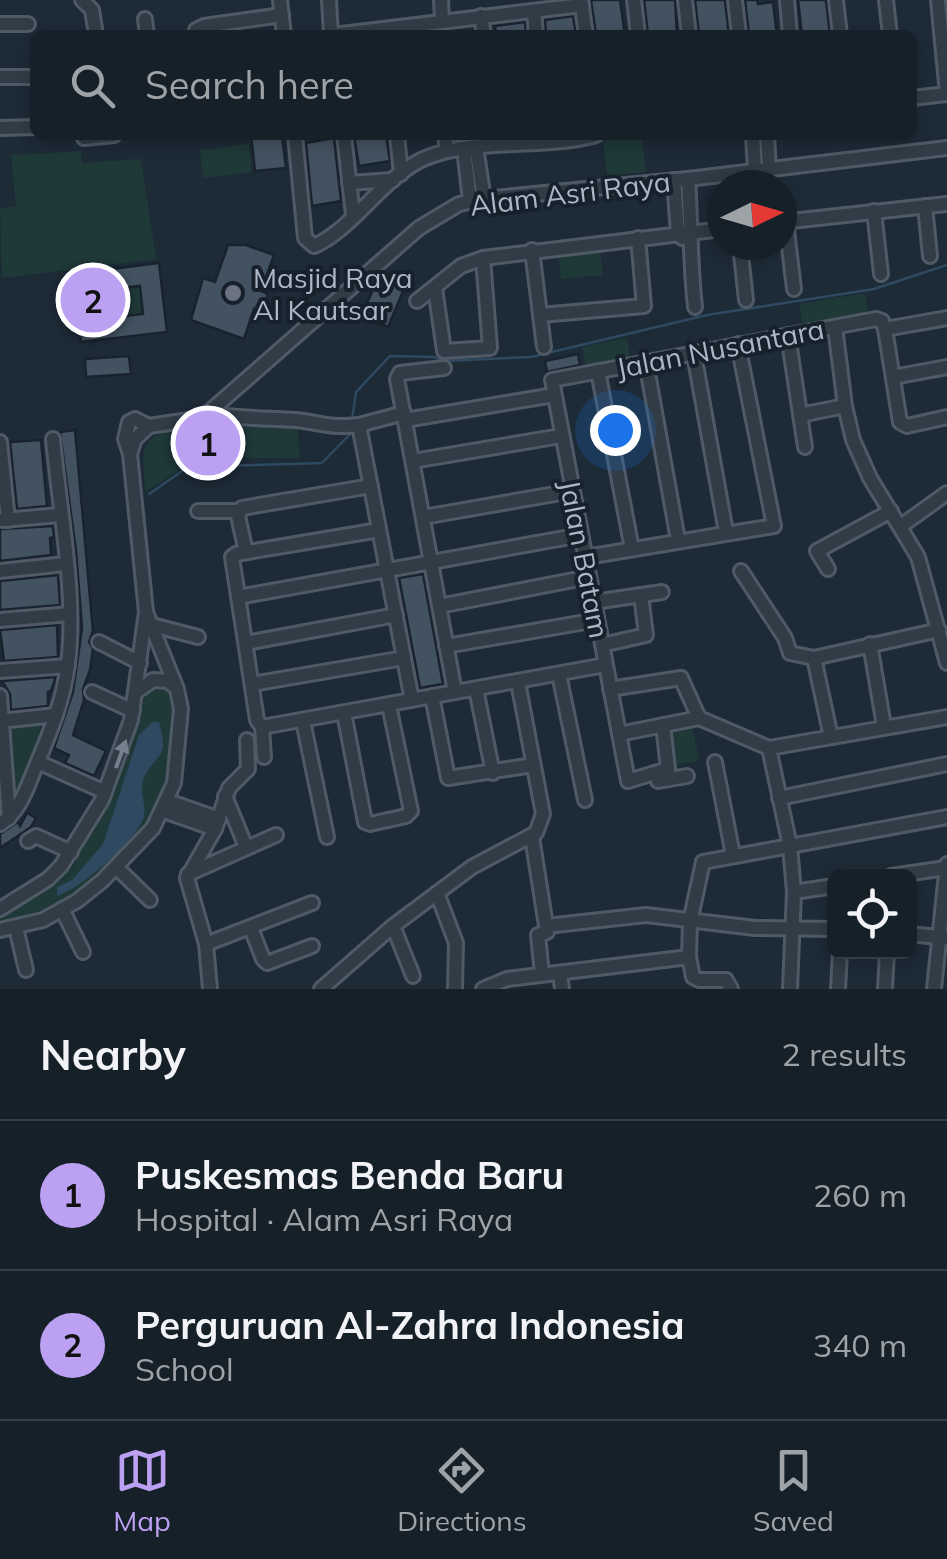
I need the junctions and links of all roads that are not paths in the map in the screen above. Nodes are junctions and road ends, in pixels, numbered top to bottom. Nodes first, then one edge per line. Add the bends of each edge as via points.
1 (82, 0) edge
2 (280, 0) edge
3 (329, 0) edge
4 (442, 0) edge
5 (634, 0) edge
6 (685, 0) edge
7 (735, 0) edge
8 (786, 0) edge
9 (836, 0) edge
10 (886, 0) edge
11 (938, 0) edge
12 (582, 3) edge
13 (491, 10) edge
14 (534, 10) junction
15 (282, 16) junction
16 (145, 19) dead end
17 (0, 24) edge
18 (28, 24) dead end
19 (435, 26) edge
20 (95, 30) edge
21 (146, 30) edge
22 (196, 30) edge
23 (283, 30) edge
24 (332, 30) edge
25 (402, 30) edge
26 (536, 30) edge
27 (585, 30) edge
28 (637, 30) edge
29 (688, 30) edge
30 (738, 30) edge
31 (789, 30) edge
32 (839, 30) edge
33 (889, 30) edge
34 (945, 46) edge
35 (0, 77) edge
36 (30, 77) edge
37 (917, 97) edge
38 (30, 127) edge
39 (0, 128) edge
40 (295, 140) edge
41 (345, 140) edge
42 (397, 140) edge
43 (446, 140) edge
44 (496, 140) edge
45 (753, 140) edge
46 (765, 140) edge
47 (470, 148) junction
48 (947, 148) edge
49 (447, 151) junction
50 (762, 170) junction
51 (397, 177) junction
52 (707, 177) edge
53 (681, 180) junction
54 (349, 183) junction
55 (477, 200) junction
56 (947, 204) edge
57 (925, 206) junction
58 (874, 211) junction
59 (353, 215) junction
60 (797, 220) edge
61 (707, 230) edge
62 (685, 232) junction
63 (638, 238) junction
64 (532, 250) junction
65 (930, 256) dead end
66 (482, 258) junction
67 (742, 260) edge
68 (790, 260) edge
69 (881, 274) dead end
70 (435, 288) junction
71 (794, 289) dead end
72 (746, 300) dead end
73 (416, 301) dead end
74 (695, 307) dead end
75 (540, 315) junction
76 (947, 318) edge
77 (835, 327) junction
78 (885, 329) junction
79 (788, 335) junction
80 (738, 344) junction
81 (544, 346) dead end
82 (694, 354) junction
83 (646, 362) junction
84 (947, 367) edge
85 (444, 368) dead end
86 (598, 371) junction
87 (893, 377) junction
88 (553, 390) junction
89 (844, 406) junction
90 (208, 413) junction
91 (800, 415) junction
92 (405, 416) junction
93 (947, 417) edge
94 (359, 424) junction
95 (561, 436) junction
96 (52, 439) dead end
97 (0, 442) edge
98 (806, 446) dead end
99 (413, 462) junction
100 (371, 486) junction
101 (572, 491) junction
102 (947, 493) edge
103 (198, 511) dead end
104 (238, 511) junction
105 (891, 511) junction
106 (60, 515) junction
107 (423, 516) junction
108 (4, 520) edge
109 (900, 526) junction
110 (380, 530) junction
111 (726, 532) junction
112 (581, 535) junction
113 (678, 540) junction
114 (632, 549) junction
115 (246, 552) junction
116 (586, 557) junction
117 (431, 563) junction
118 (65, 564) junction
119 (828, 569) dead end
120 (0, 571) edge
121 (741, 571) dead end
122 (388, 572) junction
123 (589, 577) junction
124 (662, 592) dead end
125 (640, 595) junction
126 (238, 597) junction
127 (594, 602) junction
128 (439, 606) junction
129 (70, 614) junction
130 (396, 615) junction
131 (149, 618) junction
132 (0, 620) edge
133 (598, 620) junction
134 (939, 630) junction
135 (198, 637) dead end
136 (99, 642) dead end
137 (246, 643) junction
138 (870, 644) junction
139 (602, 645) junction
140 (446, 646) junction
141 (404, 658) junction
142 (814, 658) junction
143 (947, 662) edge
144 (140, 663) junction
145 (605, 665) junction
146 (68, 666) junction
147 (0, 671) edge
148 (558, 674) junction
149 (518, 682) junction
150 (252, 684) junction
151 (610, 688) junction
152 (177, 689) junction
153 (476, 689) junction
154 (92, 692) dead end
155 (136, 692) junction
156 (455, 692) junction
157 (0, 696) edge
158 (432, 696) junction
159 (412, 700) junction
160 (389, 705) junction
161 (134, 711) junction
162 (344, 713) junction
163 (56, 716) junction
164 (699, 718) junction
165 (1, 721) edge
166 (304, 721) junction
167 (946, 721) edge
168 (662, 725) junction
169 (260, 726) junction
170 (884, 726) junction
171 (619, 734) junction
172 (832, 737) junction
173 (248, 740) dead end
174 (770, 748) junction
175 (264, 757) dead end
176 (715, 762) dead end
177 (947, 764) edge
178 (533, 765) junction
179 (36, 766) junction
180 (492, 773) junction
181 (687, 776) dead end
182 (628, 781) junction
183 (104, 796) junction
184 (225, 796) junction
185 (779, 798) junction
186 (586, 800) dead end
187 (166, 806) junction
188 (947, 817) edge
189 (5, 821) edge
190 (217, 824) junction
191 (276, 835) dead end
192 (327, 837) dead end
193 (532, 837) junction
194 (28, 841) dead end
195 (790, 846) junction
196 (246, 847) junction
197 (71, 852) junction
198 (733, 855) junction
199 (947, 866) edge
200 (116, 867) junction
201 (917, 871) edge
202 (188, 874) junction
203 (827, 887) edge
204 (946, 890) edge
205 (794, 892) junction
206 (436, 893) junction
207 (150, 900) dead end
208 (312, 903) dead end
209 (0, 909) edge
210 (62, 909) junction
211 (690, 922) junction
212 (393, 926) junction
213 (546, 926) junction
214 (16, 928) junction
215 (252, 928) junction
216 (792, 929) junction
217 (0, 930) edge
218 (827, 930) edge
219 (917, 935) edge
220 (942, 937) edge
221 (206, 944) junction
222 (312, 946) dead end
223 (83, 952) dead end
224 (689, 956) junction
225 (840, 959) edge
226 (887, 959) edge
227 (26, 970) dead end
228 (560, 973) junction
229 (542, 974) junction
230 (414, 976) dead end
231 (210, 989) edge
232 (321, 989) edge
233 (455, 989) edge
234 (483, 989) edge
235 (562, 989) edge
236 (731, 989) edge
237 (790, 989) edge
238 (838, 989) edge
239 (885, 989) edge
240 (934, 989) edge

1 - 20 street via 92,10
2 - 15 street
3 - 24 street
4 - 19 street
5 - 28 street
6 - 29 street
7 - 30 street
8 - 31 street
9 - 32 street
10 - 33 street
11 - 34 street
12 - 14 street
12 - 27 street
13 - 14 street
13 - 19 street
14 - 26 street
15 - 22 street
15 - 23 street
16 - 21 street
17 - 18 street
19 - 25 street
34 - 37 street via 947,94
35 - 36 street
38 - 39 street
40 - 59 street via 306,242 318,245
41 - 54 street
42 - 51 street
43 - 49 street
44 - 47 street
45 - 50 street
46 - 50 street
47 - 49 street
47 - 55 street
48 - 50 street, Alam Asri Raya
49 - 51 street
51 - 54 street
51 - 59 street
52 - 53 street, Alam Asri Raya
53 - 55 street, Alam Asri Raya
53 - 62 street
54 - 59 street
55 - 90 street, Alam Asri Raya via 419,228
56 - 57 street
57 - 58 street
57 - 65 street
58 - 60 street
58 - 69 street
61 - 62 street
62 - 63 street
62 - 74 street
63 - 64 street
63 - 75 street via 644,306
64 - 66 street
64 - 75 street
66 - 70 street via 460,266
66 - 70 street via 490,348 444,350
67 - 72 street
68 - 71 street
70 - 73 street
75 - 81 street
76 - 78 street
77 - 78 street, Jalan Nusantara via 876,319
77 - 79 street, Jalan Nusantara
77 - 89 street
78 - 87 street
79 - 80 street, Jalan Nusantara
79 - 91 street
80 - 82 street, Jalan Nusantara
80 - 111 street via 774,526
82 - 83 street, Jalan Nusantara
82 - 111 street
83 - 86 street, Jalan Nusantara
83 - 113 street
84 - 87 street
85 - 92 street via 400,373
86 - 88 street, Jalan Nusantara via 556,379
86 - 114 street
87 - 93 street via 902,424
88 - 92 street, Jalan Nusantara
88 - 95 street, Jalan Batam
89 - 91 street
89 - 105 street via 870,478
90 - 94 street, Jalan Nusantara via 333,428
90 - 131 street, Alam Asri Raya via 149,426 129,422 125,439
91 - 98 street
92 - 94 street, Jalan Nusantara
92 - 99 street
94 - 100 street
95 - 99 street
95 - 101 street, Jalan Batam
96 - 106 street
97 - 108 street
99 - 107 street
100 - 104 street
100 - 110 street
101 - 107 street
101 - 112 street, Jalan Batam
102 - 109 street
103 - 104 street
104 - 115 street
105 - 109 street
105 - 119 street via 817,550
106 - 108 street
106 - 118 street
107 - 117 street
109 - 134 street via 926,576
110 - 115 street
110 - 122 street
111 - 113 street
112 - 116 street, Jalan Batam
112 - 117 street
113 - 114 street
114 - 116 street
115 - 126 street via 232,557
116 - 123 street, Jalan Batam
117 - 122 street
117 - 128 street
118 - 120 street
118 - 129 street
121 - 142 street via 790,653
122 - 126 street
122 - 130 street
123 - 127 street, Jalan Batam
123 - 128 street
124 - 125 street
125 - 127 street
125 - 139 street via 646,636
126 - 137 street
127 - 133 street, Jalan Batam
128 - 140 street
129 - 132 street
129 - 146 street
130 - 137 street
130 - 141 street
131 - 135 street
131 - 144 street
131 - 152 street
133 - 139 street, Jalan Batam
133 - 140 street
134 - 138 street
134 - 143 street
136 - 144 street
137 - 150 street
138 - 142 street
138 - 170 street
139 - 145 street, Jalan Batam
140 - 156 street
141 - 150 street
141 - 159 street
142 - 172 street
144 - 155 street
145 - 148 street
145 - 151 street, Jalan Batam
146 - 147 street
146 - 163 street
148 - 149 street
148 - 186 street
149 - 153 street
149 - 178 street
150 - 169 street
151 - 164 street via 680,678
151 - 171 street, Jalan Batam
152 - 155 street via 161,679
152 - 187 street via 179,752
153 - 156 street
153 - 180 street
154 - 161 street
155 - 161 street
156 - 158 street
157 - 165 street
158 - 159 street
158 - 180 street via 447,777
159 - 160 street
160 - 162 street
160 - 162 street via 411,811 370,824
183 -> 161 street
162 - 166 street
163 - 165 street
163 - 179 street
164 - 168 street
164 - 174 street
165 - 189 street
166 - 169 street
166 - 192 street
167 - 170 street
168 - 171 street
168 - 182 street via 668,770
169 - 175 street
170 - 172 street
171 - 182 street, Jalan Batam
172 - 174 street
173 - 184 street via 248,769
174 - 185 street
176 - 198 street
177 - 185 street
178 - 180 street
178 - 193 street via 543,814
179 - 183 street
179 - 189 street
181 - 182 street via 637,786
183 - 197 street
184 - 190 street
184 - 196 street
185 - 195 street
187 - 190 street
187 - 200 street
188 - 195 street
190 - 202 street
191 - 196 street
193 - 206 street
193 - 213 street
194 - 197 street via 36,836
195 - 198 street
195 - 205 street
196 - 202 street
197 - 209 street via 48,879
198 - 211 street via 703,862
199 - 201 street
199 - 204 street
200 - 207 street
200 - 210 street
202 - 221 street
203 - 205 street
204 - 220 street
205 - 216 street
206 - 212 street
206 - 233 street via 456,943
208 - 215 street
210 - 214 street
210 - 223 street
211 - 213 street via 646,914
211 - 216 street
211 - 224 street
212 - 230 street
212 - 232 street
213 - 229 street via 547,934 538,936
214 - 217 street
214 - 227 street
215 - 221 street
215 - 222 street via 267,963
216 - 218 street
216 - 237 street
219 - 220 street
220 - 240 street
221 - 231 street
224 - 228 street
224 - 236 street via 695,980 726,980
225 - 238 street
226 - 239 street
228 - 229 street
228 - 235 street
229 - 234 street

